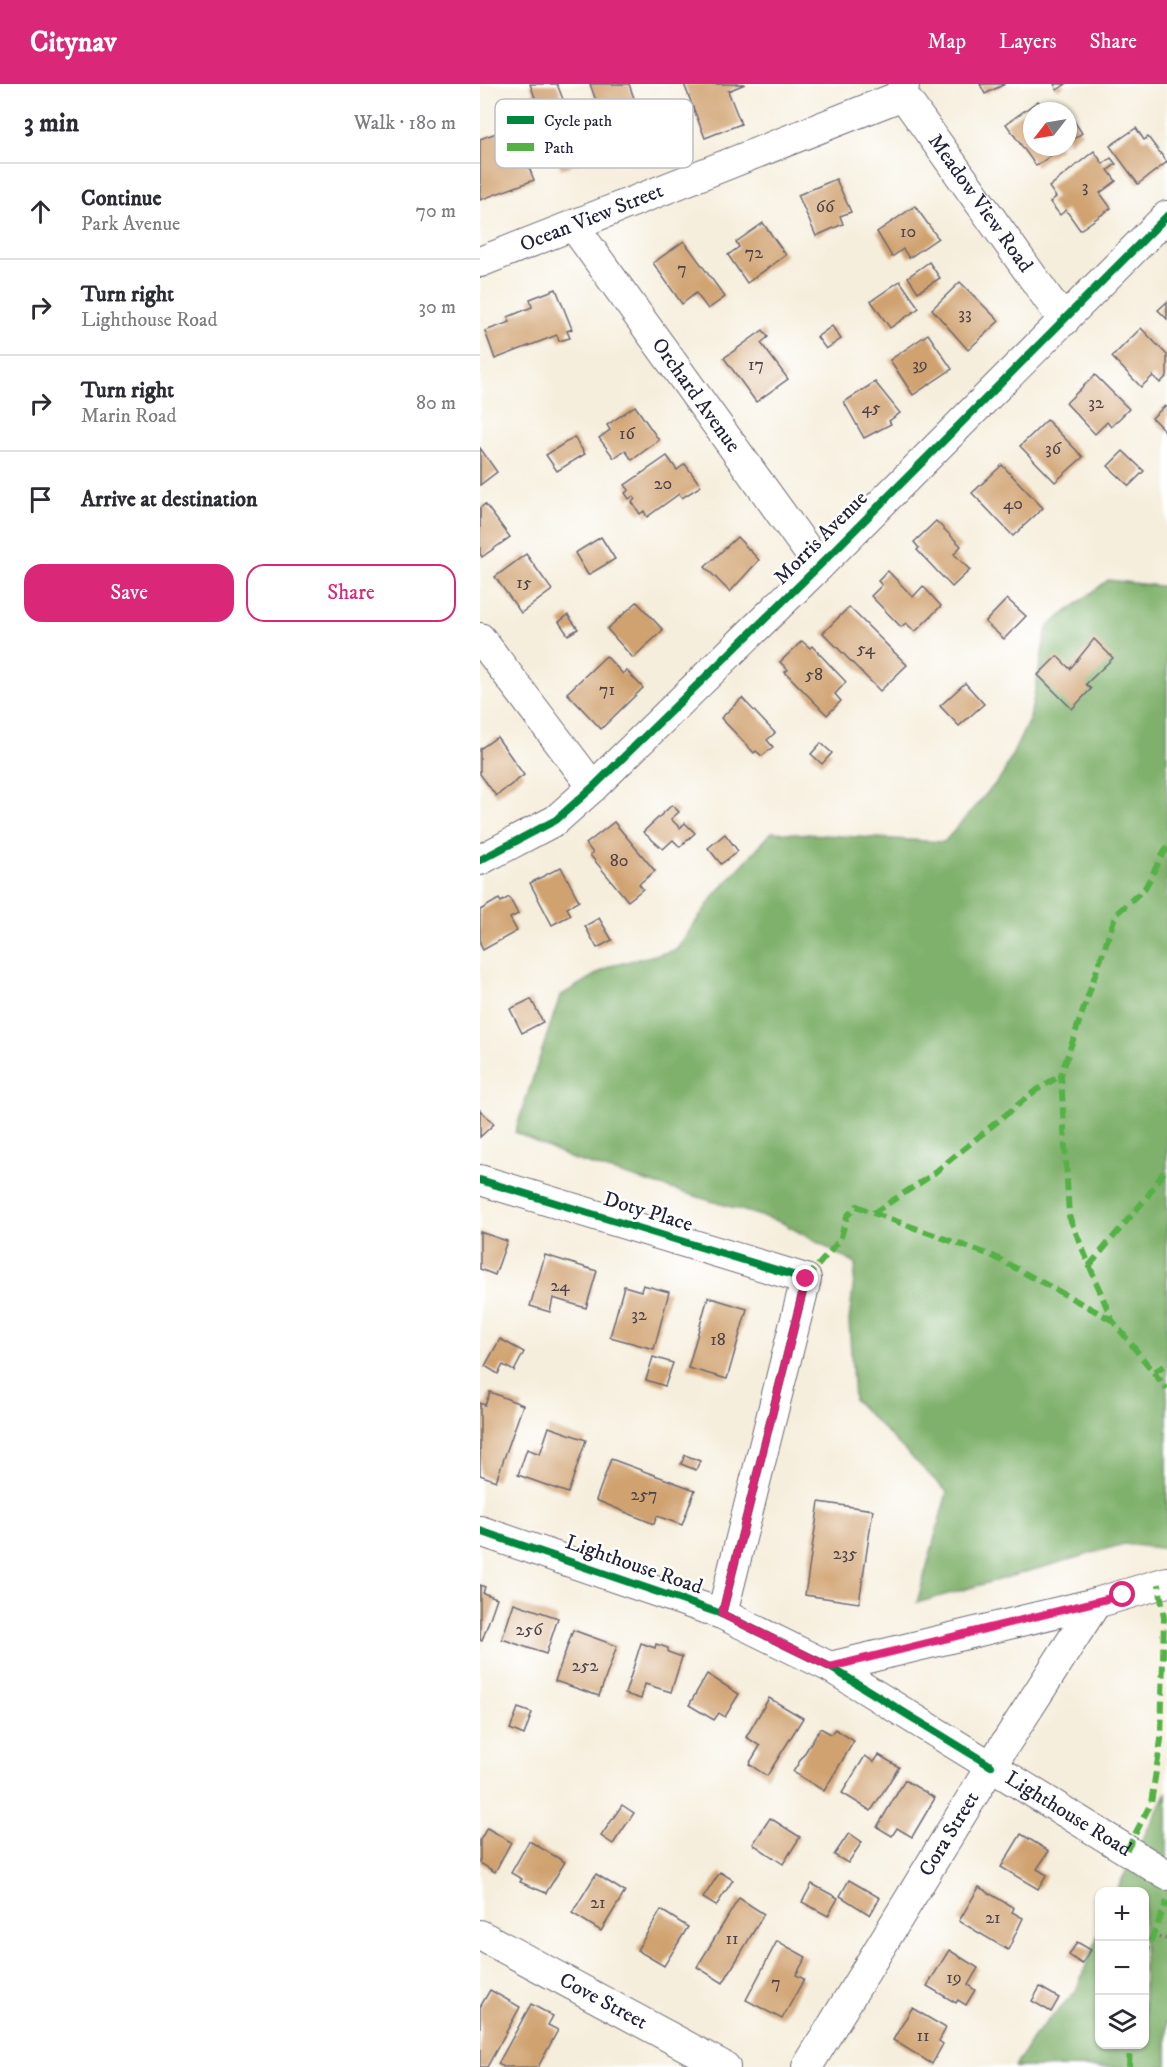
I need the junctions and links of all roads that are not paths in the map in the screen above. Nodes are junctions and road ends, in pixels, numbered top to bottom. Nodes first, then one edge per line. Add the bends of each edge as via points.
1 (904, 90) edge
2 (1167, 216) edge
3 (573, 225) junction
4 (480, 262) edge
5 (1064, 321) junction
6 (819, 566) junction
7 (480, 638) edge
8 (593, 787) junction
9 (480, 860) edge
10 (480, 1180) edge
11 (480, 1531) edge
12 (1167, 1582) edge
13 (1096, 1603) junction
14 (722, 1614) junction
15 (830, 1667) junction
16 (991, 1766) junction
17 (1167, 1875) edge
18 (480, 1935) edge
19 (724, 2067) edge
20 (807, 2067) edge

1 - 3 street, Ocean View Street
1 - 5 street, Meadow View Road
2 - 5 street, Morris Avenue
3 - 4 street, Ocean View Street
3 - 6 street, Orchard Avenue
5 - 6 street, Morris Avenue
6 - 8 street, Morris Avenue
7 - 8 street
8 - 9 street, Morris Avenue via 556,820
10 - 14 street, Doty Place via 806,1279
11 - 14 street, Lighthouse Road
12 - 13 street
13 - 15 street
13 - 16 street, Cora Street
14 - 15 street, Lighthouse Road
15 - 16 street, Lighthouse Road
16 - 17 street, Lighthouse Road
16 - 20 street, Cora Street
18 - 19 street, Cove Street

